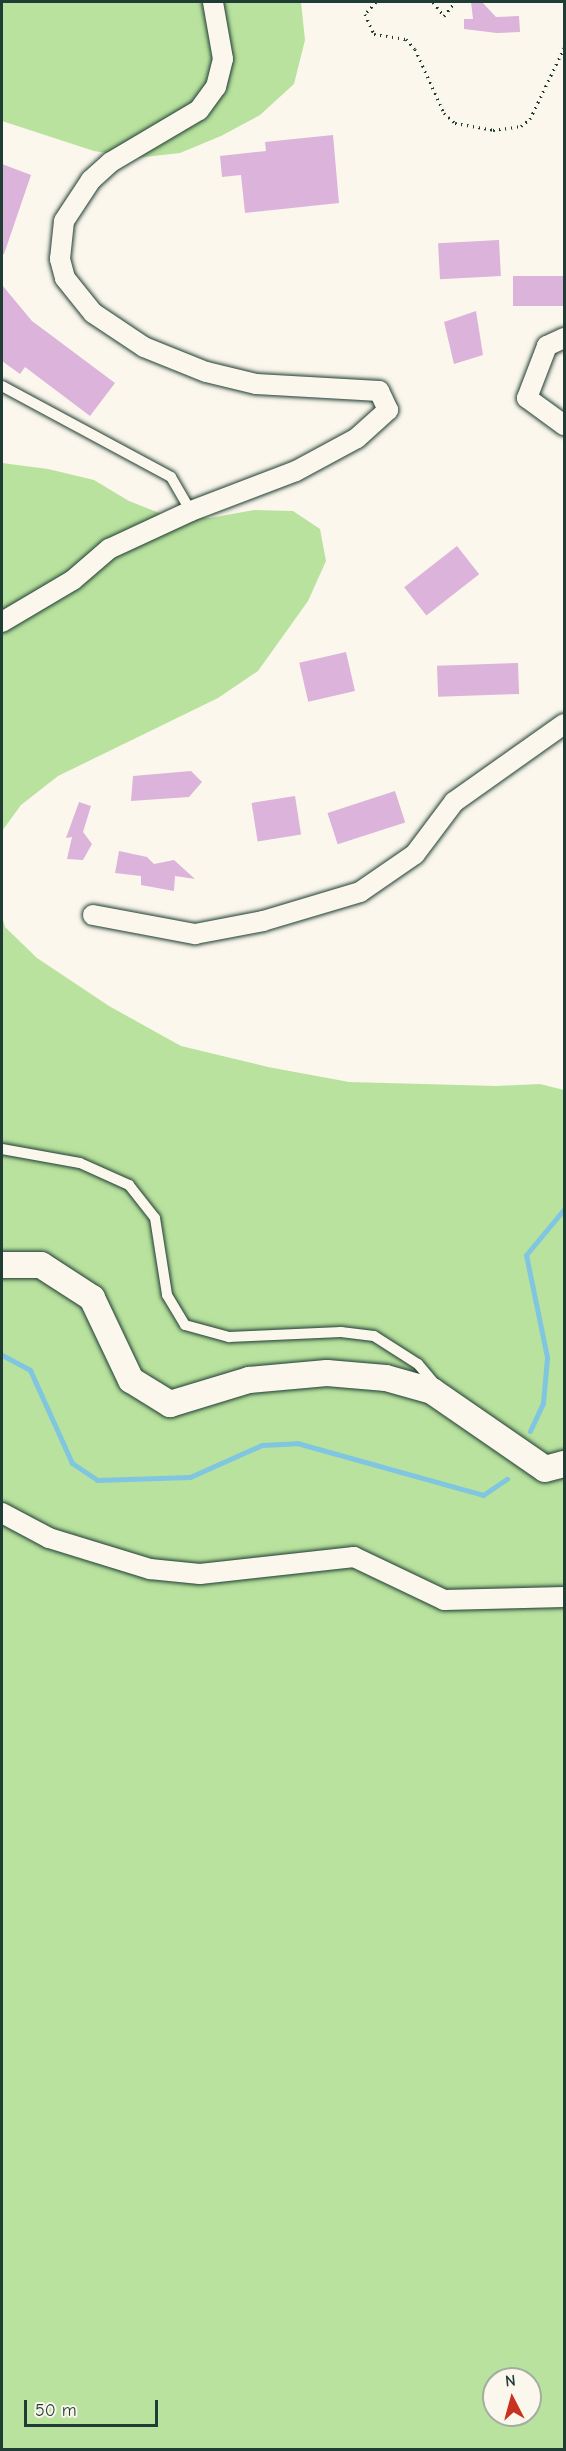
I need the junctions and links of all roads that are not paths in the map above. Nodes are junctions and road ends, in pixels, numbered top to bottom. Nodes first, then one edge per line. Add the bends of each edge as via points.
1 (213, 2) edge
2 (564, 338) edge
3 (2, 386) edge
4 (564, 425) edge
5 (191, 511) junction
6 (2, 622) edge
7 (564, 724) edge
8 (93, 915) dead end
9 (2, 1149) edge
10 (2, 1265) edge
11 (454, 1407) junction
12 (564, 1464) edge
13 (2, 1513) edge
14 (564, 1597) edge

1 - 5 street via 223,59 216,87 199,110 111,162 91,180 64,221 60,259 66,278 93,313 144,347 206,372 256,384 379,391 388,410 357,438 296,471
2 - 4 street via 546,346 526,398
3 - 5 lane via 171,477
5 - 6 street via 108,549 73,580
7 - 8 street via 454,802 415,854 360,892 263,921 195,934
9 - 11 lane via 80,1163 129,1185 155,1218 167,1295 185,1325 229,1337 341,1332 374,1336 418,1364
10 - 11 street via 41,1265 92,1298 131,1380 170,1404 249,1380 327,1373 386,1378 432,1391
11 - 12 street via 545,1469
13 - 14 street via 49,1538 150,1569 200,1574 354,1557 444,1600

